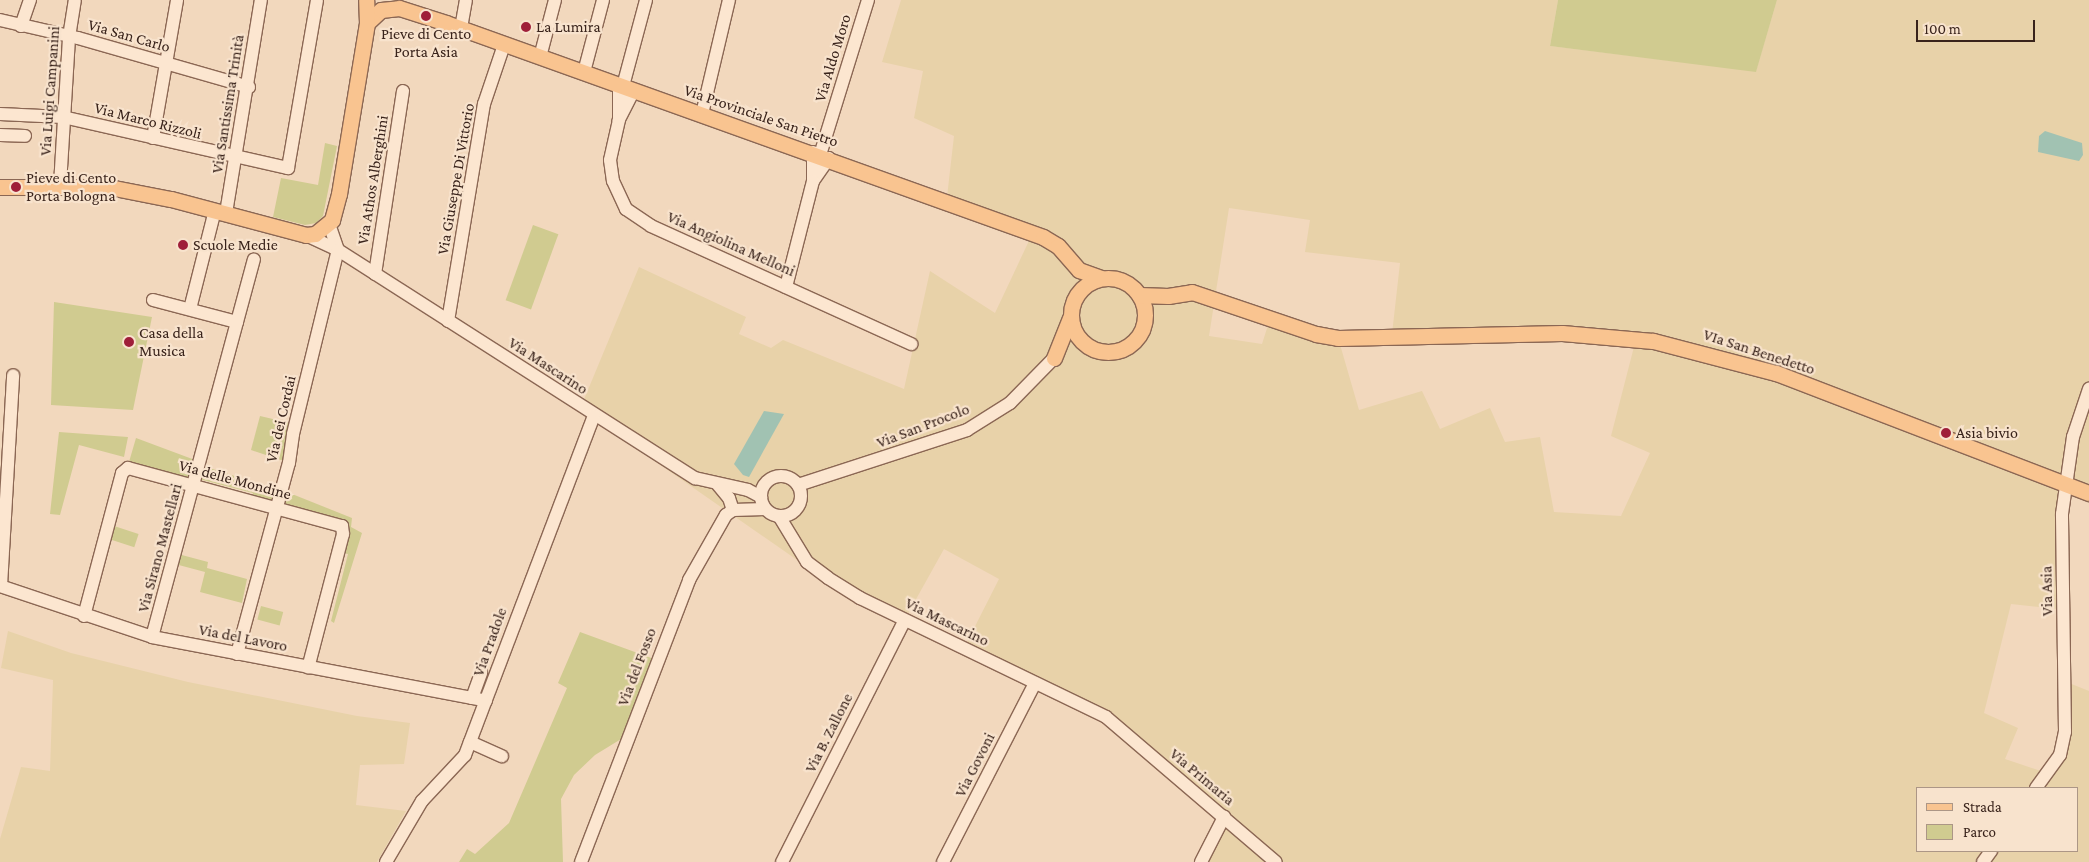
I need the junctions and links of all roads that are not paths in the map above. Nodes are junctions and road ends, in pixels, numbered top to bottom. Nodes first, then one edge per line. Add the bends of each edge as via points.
1 (30, 0) edge
2 (75, 0) edge
3 (177, 0) edge
4 (261, 0) edge
5 (317, 0) edge
6 (466, 0) edge
7 (555, 0) edge
8 (603, 0) edge
9 (646, 0) edge
10 (729, 0) edge
11 (868, 0) edge
12 (373, 3) edge
13 (0, 20) edge
14 (21, 26) junction
15 (461, 28) junction
16 (68, 37) junction
17 (504, 46) junction
18 (540, 57) junction
19 (166, 63) junction
20 (584, 72) junction
21 (249, 87) junction
22 (626, 87) junction
23 (403, 91) dead end
24 (0, 114) edge
25 (702, 114) junction
26 (63, 117) junction
27 (0, 134) edge
28 (25, 136) dead end
29 (152, 138) junction
30 (820, 155) junction
31 (236, 159) junction
32 (60, 185) junction
33 (0, 187) edge
34 (221, 212) junction
35 (329, 224) junction
36 (306, 235) junction
37 (338, 250) junction
38 (254, 260) dead end
39 (1074, 265) junction
40 (376, 274) junction
41 (1101, 278) junction
42 (786, 287) junction
43 (1078, 292) junction
44 (1140, 295) junction
45 (1168, 296) junction
46 (152, 300) dead end
47 (190, 309) junction
48 (1145, 316) junction
49 (1070, 317) junction
50 (448, 321) junction
51 (237, 322) junction
52 (911, 344) dead end
53 (1084, 344) junction
54 (1054, 358) junction
55 (13, 375) dead end
56 (2089, 389) edge
57 (594, 416) junction
58 (193, 485) junction
59 (718, 485) junction
60 (2068, 485) junction
61 (800, 489) junction
62 (2089, 493) edge
63 (762, 499) junction
64 (276, 508) junction
65 (732, 510) junction
66 (784, 515) junction
67 (0, 586) edge
68 (84, 616) junction
69 (905, 620) junction
70 (152, 637) junction
71 (236, 654) junction
72 (308, 668) junction
73 (481, 673) dead end
74 (1035, 683) junction
75 (472, 698) junction
76 (486, 701) junction
77 (1106, 717) joint
78 (470, 742) junction
79 (502, 756) dead end
80 (2037, 787) edge
81 (1224, 817) junction
82 (386, 862) edge
83 (581, 862) edge
84 (782, 862) edge
85 (942, 862) edge
86 (1201, 862) edge
87 (1276, 862) edge

1 - 14 street
2 - 16 street, Via Luigi Campanini
3 - 19 street
4 - 21 street, Via Santissima Trinità
5 - 31 street, Via Marco Rizzoli via 288,168
6 - 15 street
7 - 18 street
8 - 20 street
9 - 22 street, Via Angiolina Melloni
10 - 25 street
11 - 30 street, Via Aldo Moro
12 - 15 main road, Via Provinciale San Pietro via 400,8
12 - 35 main road via 339,194
13 - 14 street, Via San Carlo
14 - 16 street, Via San Carlo
15 - 17 main road, Via Provinciale San Pietro
16 - 19 street, Via San Carlo
16 - 26 street, Via Luigi Campanini
17 - 18 main road, Via Provinciale San Pietro
17 - 50 street, Via Giuseppe Di Vittorio via 484,104
18 - 20 main road, Via Provinciale San Pietro
19 - 21 street, Via San Carlo
19 - 29 street
20 - 22 main road, Via Provinciale San Pietro
21 - 31 street, Via Santissima Trinità
22 - 25 main road, Via Provinciale San Pietro
22 - 42 street, Via Angiolina Melloni via 610,160 618,198 626,209 651,226
23 - 40 street, Via Athos Alberghini
24 - 26 street, Via Marco Rizzoli
25 - 30 main road, Via Provinciale San Pietro
26 - 29 street, Via Marco Rizzoli
26 - 32 street, Via Luigi Campanini
27 - 28 street
29 - 31 street, Via Marco Rizzoli
30 - 39 main road, Via Provinciale San Pietro via 1043,237 1058,246
30 - 42 street, Via Aldo Moro
31 - 34 street, Via Santissima Trinità
32 - 33 main road
32 - 34 main road via 124,189
34 - 36 main road
34 - 47 street
35 - 36 main road via 315,234
35 - 37 street
36 - 37 street, Via Mascarino
37 - 40 street, Via Mascarino
37 - 64 street, Via dei Cordai
38 - 51 street, Via Sirano Mastellari
39 - 41 main road via 1088,275
39 - 43 main road
40 - 50 street, Via Mascarino
41 - 43 main road
41 - 44 main road via 1119,279
42 - 52 street, Via Angiolina Melloni
43 - 49 main road
44 - 45 main road
44 - 48 main road
45 - 48 main road
45 - 60 main road, VIa San Benedetto via 1192,292 1316,334 1338,338 1607,335 1700,350 1776,373
46 - 47 street
47 - 51 street
48 - 53 main road via 1139,336 1122,350 1106,352
49 - 53 main road via 1073,330
49 - 54 main road
50 - 57 street, Via Mascarino
51 - 58 street, Via Sirano Mastellari
53 - 54 main road
54 - 61 street, Via San Procolo via 1010,403 967,430
55 - 67 street
56 - 60 street, Via Asia via 2073,436
57 - 59 street, Via Mascarino via 694,478
57 - 76 street, Via Pradole
58 - 64 street, Via delle Mondine
58 - 68 street, Via delle Mondine via 124,469
58 - 70 street, Via Sirano Mastellari
59 - 63 street, Via Mascarino via 748,490
59 - 65 street via 729,498
60 - 62 main road, VIa San Benedetto
60 - 80 street, Via Asia via 2062,514 2065,732 2060,755
61 - 63 street via 783,476 771,478
61 - 66 street via 799,506
63 - 65 street via 751,509
63 - 66 street
64 - 71 street, Via dei Cordai
64 - 72 street, Via delle Mondine via 344,528
65 - 83 street, Via del Fosso via 720,522 679,601
66 - 69 street, Via Mascarino via 789,536 807,562 828,578
67 - 68 street, Via del Lavoro
68 - 70 street, Via del Lavoro
69 - 74 street, Via Mascarino
69 - 84 street, Via B. Zallone
70 - 71 street, Via del Lavoro
71 - 72 street, Via del Lavoro
72 - 75 street, Via del Lavoro
73 - 75 street
74 - 77 street, Via Mascarino
74 - 85 street, Via Govoni
75 - 76 street, Via del Lavoro
76 - 78 street, Via Pradole
77 - 81 street, Via Primaria
78 - 79 street
78 - 82 street, Via Pradole via 465,755 422,801
81 - 86 street
81 - 87 street, Via Primaria

